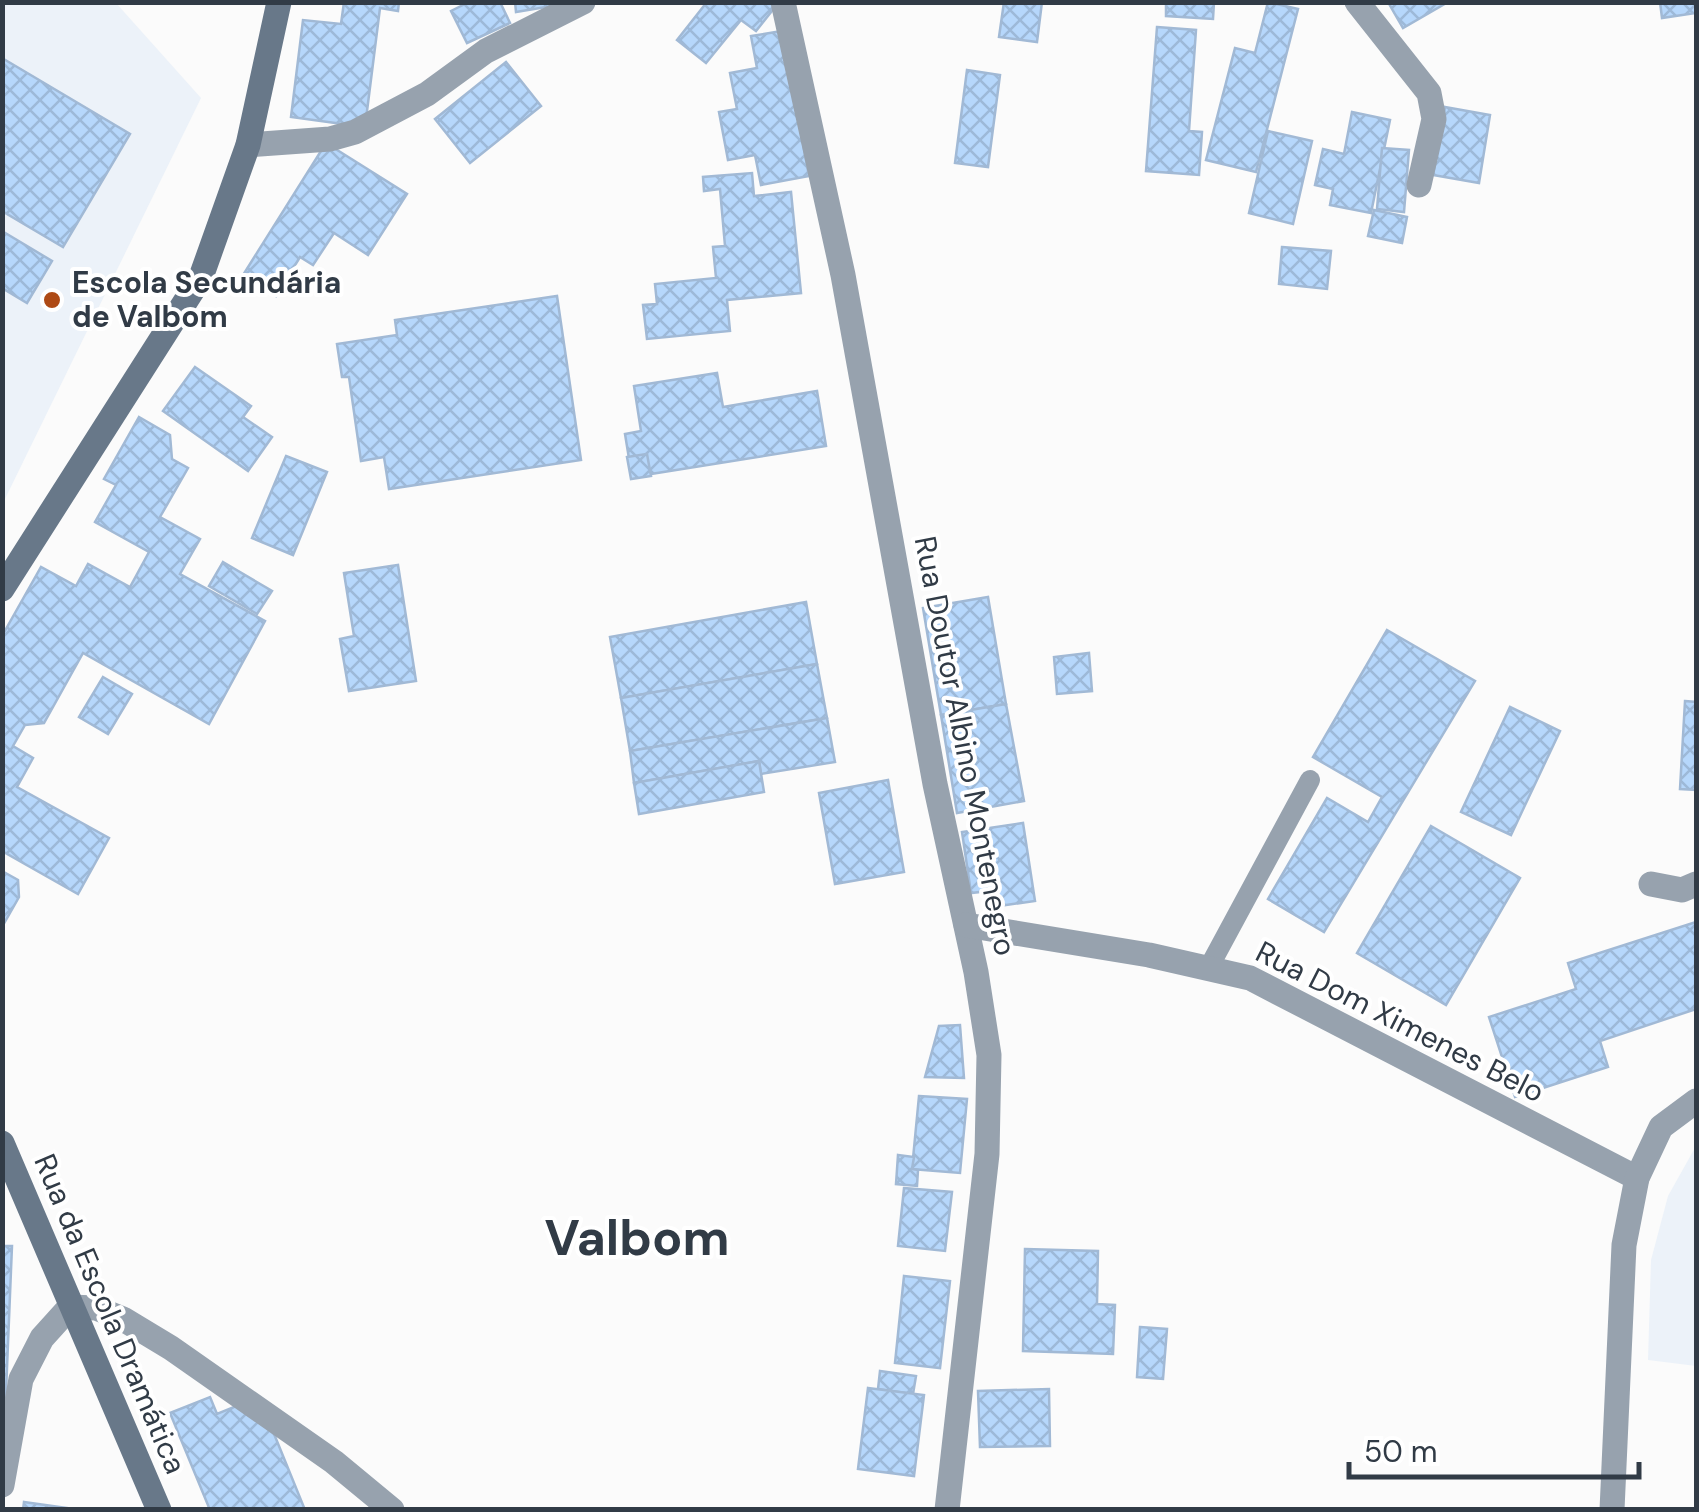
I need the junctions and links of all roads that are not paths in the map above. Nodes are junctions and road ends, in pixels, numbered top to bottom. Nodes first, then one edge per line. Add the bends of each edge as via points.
1 (279, 2) edge
2 (582, 2) edge
3 (783, 2) edge
4 (1357, 2) edge
5 (248, 146) junction
6 (1418, 185) dead end
7 (2, 589) edge
8 (1310, 780) dead end
9 (1651, 884) dead end
10 (1696, 884) edge
11 (966, 925) junction
12 (1208, 968) junction
13 (1696, 1101) edge
14 (2, 1143) edge
15 (1637, 1178) junction
16 (70, 1307) junction
17 (2, 1485) edge
18 (158, 1510) edge
19 (392, 1510) edge
20 (947, 1510) edge
21 (1612, 1510) edge

1 - 5 street
2 - 5 street via 486,50 428,94 354,132
3 - 11 street, Rua Doutor Albino Montenegro via 844,275
4 - 6 street via 1430,93 1434,119
5 - 7 street via 201,276
8 - 12 lane
9 - 10 street via 1682,890
11 - 12 street, Rua Dom Ximenes Belo
11 - 20 street, Rua Doutor Albino Montenegro via 989,1055 987,1154
12 - 15 street, Rua Dom Ximenes Belo via 1250,978
13 - 15 street via 1661,1127
14 - 16 street, Rua da Escola Dramática
15 - 21 street via 1624,1245
16 - 17 street via 42,1338 21,1379
16 - 18 street, Rua da Escola Dramática
16 - 19 street via 123,1318 334,1462

